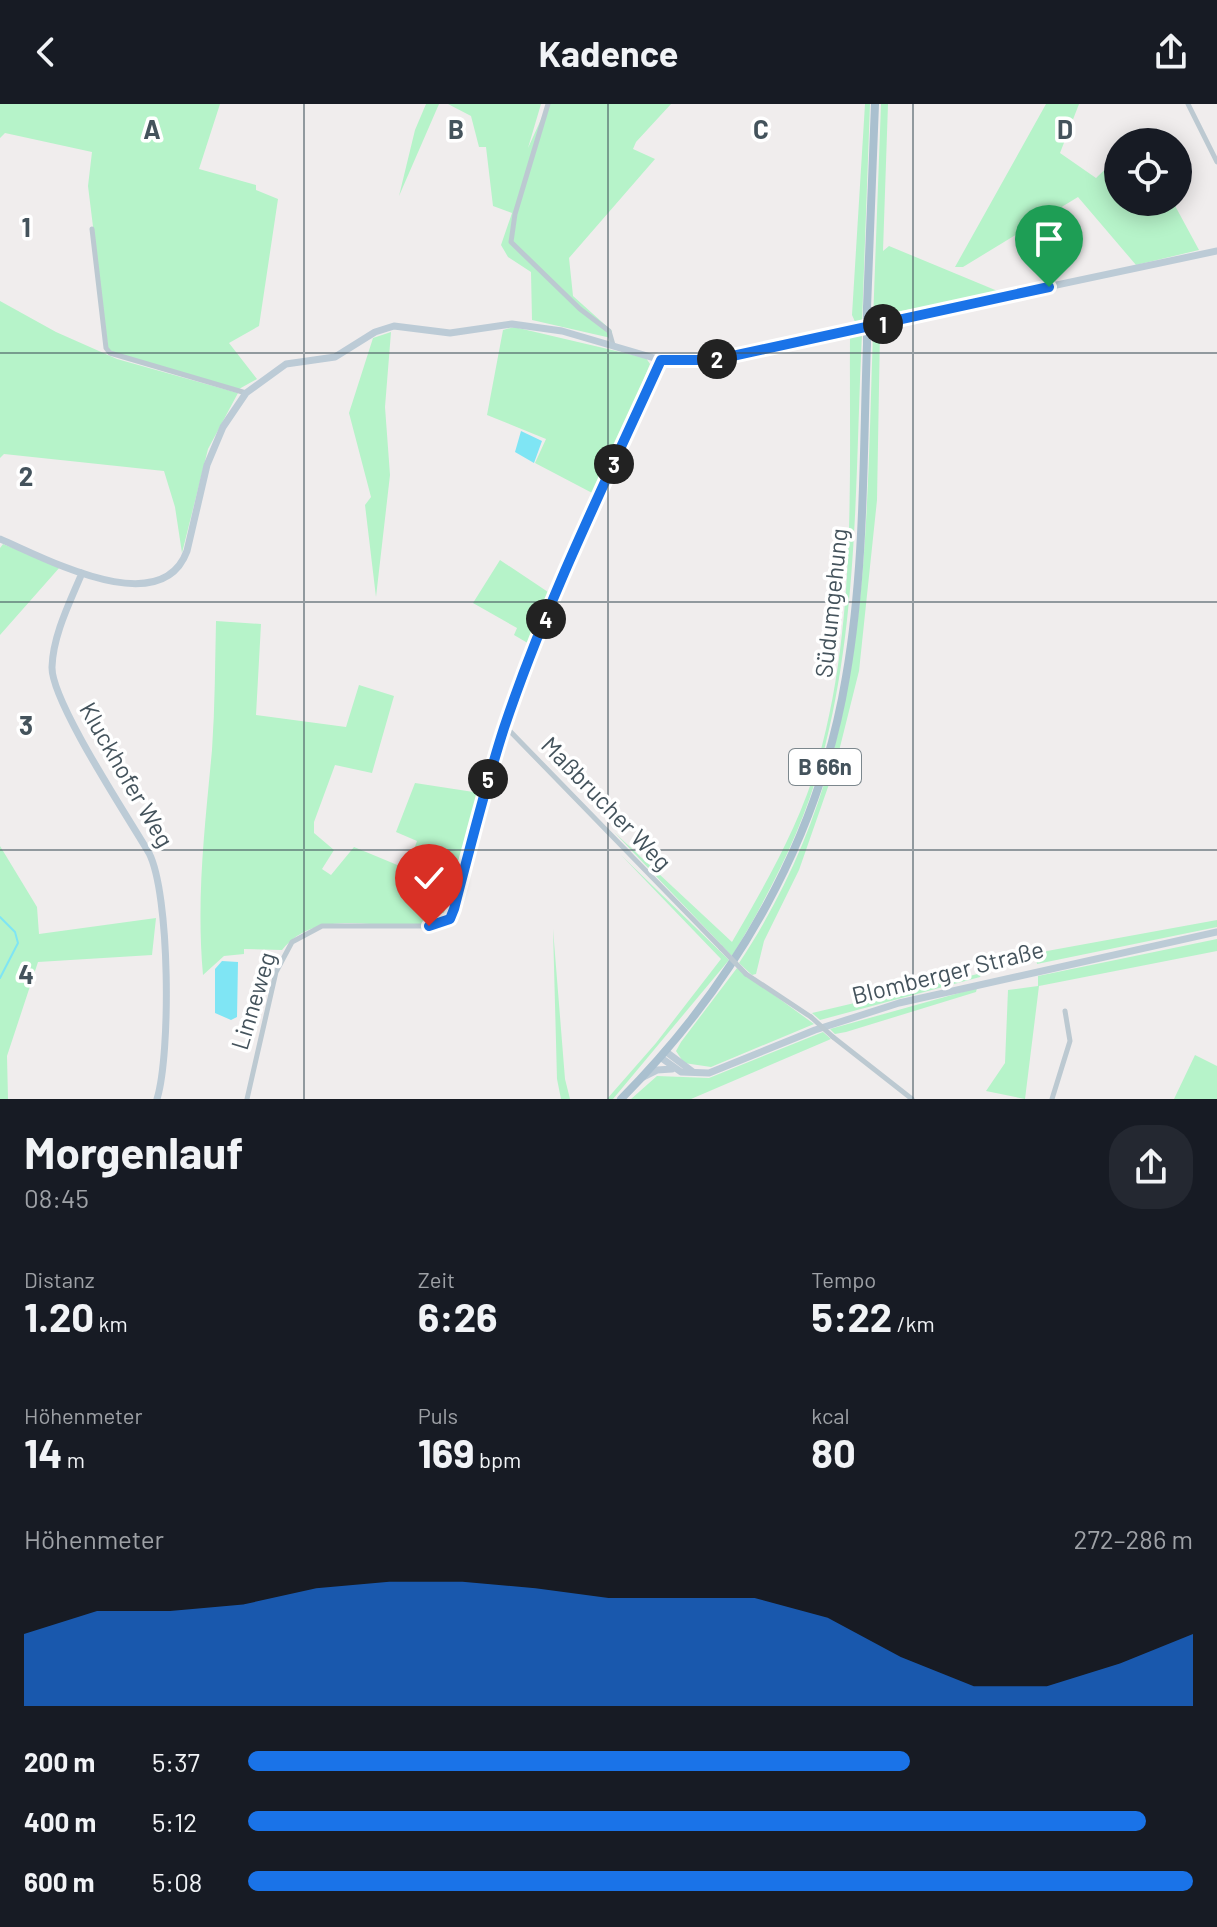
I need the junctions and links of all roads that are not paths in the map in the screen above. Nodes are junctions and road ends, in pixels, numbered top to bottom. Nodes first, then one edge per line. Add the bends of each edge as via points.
1 (548, 104) edge
2 (875, 104) edge
3 (1188, 104) edge
4 (1217, 162) edge
5 (92, 229) dead end
6 (1217, 251) edge
7 (613, 345) junction
8 (661, 360) junction
9 (246, 393) junction
10 (0, 539) edge
11 (82, 573) junction
12 (505, 726) junction
13 (1217, 932) edge
14 (1065, 1011) dead end
15 (662, 1054) junction
16 (674, 1069) junction
17 (695, 1073) junction
18 (641, 1078) junction
19 (157, 1099) edge
20 (247, 1099) edge
21 (621, 1099) edge
22 (912, 1099) edge
23 (1052, 1099) edge

1 - 7 street via 511,242 609,331
2 - 15 main road, Südumgehung / B 66n, bridge via 853,625 846,679 825,766 801,834 757,925
3 - 4 street
5 - 9 street via 110,353
6 - 8 street via 714,360
7 - 8 street
7 - 9 street via 524,324 450,333 394,326 335,357 277,368
8 - 12 street via 557,592
9 - 11 street via 210,456 187,551 176,570 142,583
10 - 11 street
11 - 19 street, Kluckhofer Weg via 54,648 52,670 61,702 160,880 166,1051
12 - 20 street, Linneweg via 450,919 429,926 322,926 292,942 276,972
12 - 22 street, Maßbrucher Weg, bridge via 746,974 811,1017
13 - 17 street, Blomberger Straße via 899,1003 815,1030 718,1071
14 - 23 street via 1070,1041
15 - 16 street, Blomberger Straße
15 - 17 street
15 - 18 main road
16 - 17 street, Blomberger Straße
16 - 18 street via 661,1068
18 - 21 main road

